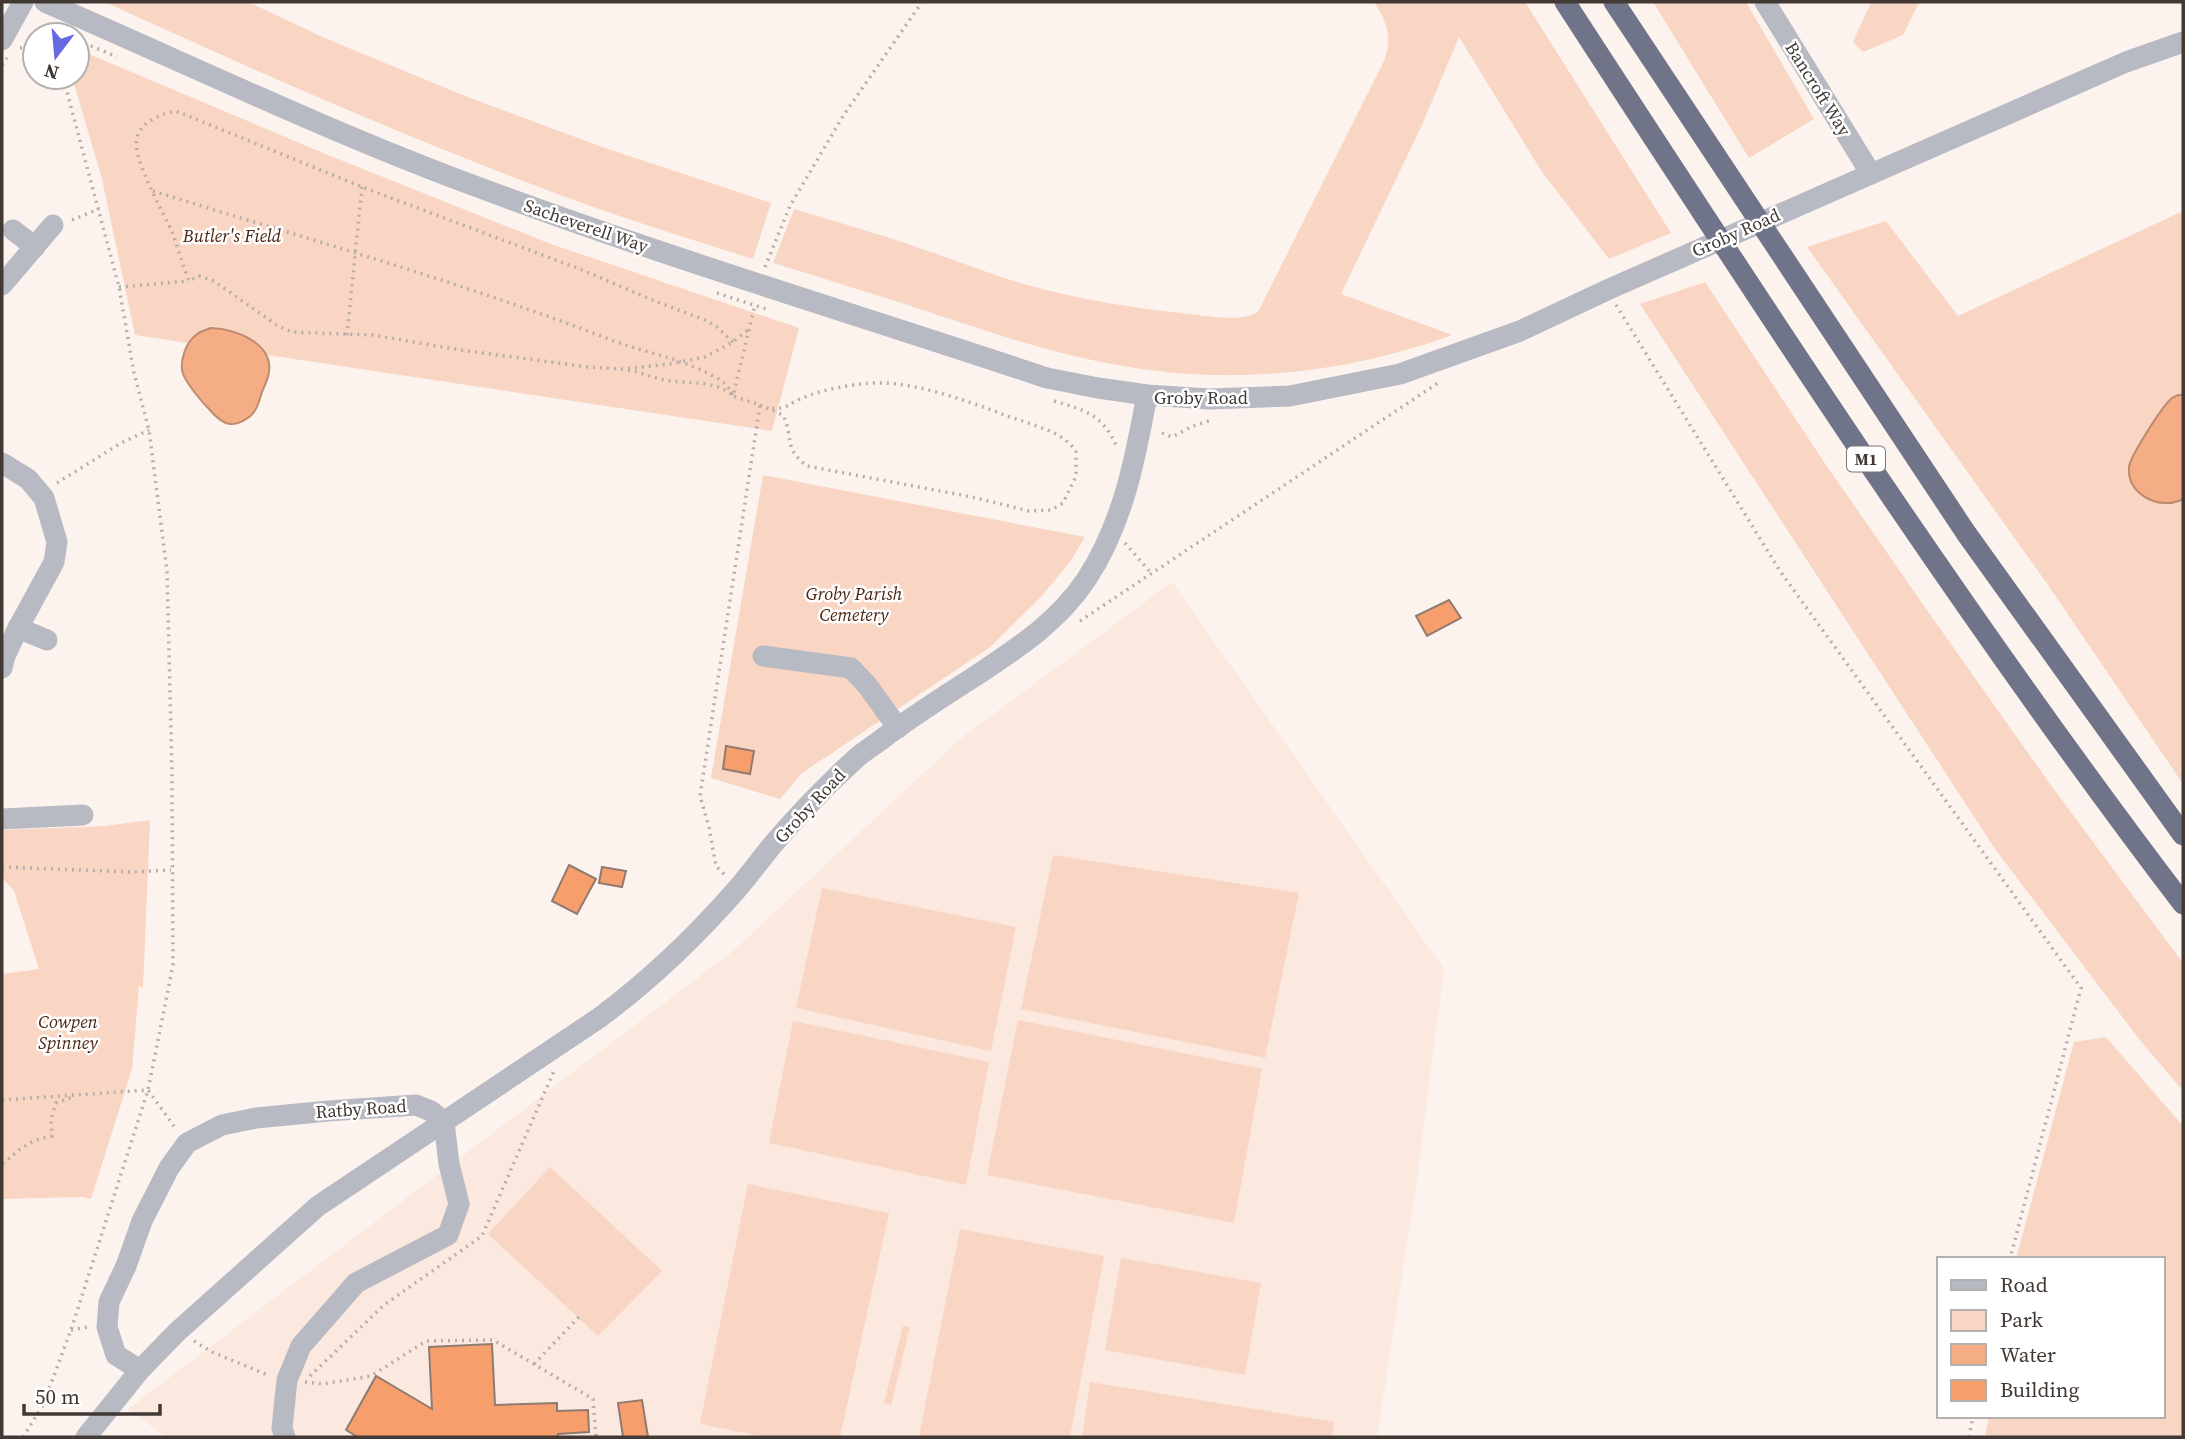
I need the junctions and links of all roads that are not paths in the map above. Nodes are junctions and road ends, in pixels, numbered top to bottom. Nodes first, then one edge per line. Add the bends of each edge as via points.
1 (23, 2) edge
2 (45, 2) edge
3 (1565, 2) edge
4 (1614, 2) edge
5 (1766, 2) edge
6 (2, 40) edge
7 (2183, 42) edge
8 (1871, 174) junction
9 (53, 225) road end
10 (13, 230) dead end
11 (35, 247) junction
12 (2, 285) edge
13 (1147, 395) junction
14 (2, 463) edge
15 (18, 628) junction
16 (47, 640) dead end
17 (763, 656) dead end
18 (2, 668) edge
19 (898, 728) junction
20 (83, 815) dead end
21 (2, 819) edge
22 (2183, 835) edge
23 (2183, 904) edge
24 (444, 1122) junction
25 (140, 1370) junction
26 (280, 1434) edge
27 (86, 1437) edge

1 - 6 street
2 - 13 street, Sacheverell Way via 439,172 757,295 1047,378
3 - 23 highway, M1 via 1943,572
4 - 22 highway, M1 via 1966,533
5 - 8 street, Bancroft Way
7 - 8 street, Groby Road via 2126,62
8 - 13 street, Groby Road via 1520,331 1400,374 1278,397
9 - 11 street
10 - 11 street
11 - 12 street
13 - 19 street, Groby Road via 1127,491 1085,581 1038,633
14 - 15 street via 28,479 44,498 57,542 54,562
15 - 16 street
15 - 18 street
17 - 19 street via 851,668
19 - 24 street, Groby Road via 855,759 776,841 739,888 635,991
20 - 21 street
24 - 25 street, Ratby Road via 318,1206
24 - 25 street, Ratby Road via 416,1105 328,1111 222,1125 187,1143 142,1221 110,1302 107,1327 116,1355
24 - 26 street via 459,1204 448,1235 356,1283 301,1346 288,1380
25 - 27 street, Ratby Road

